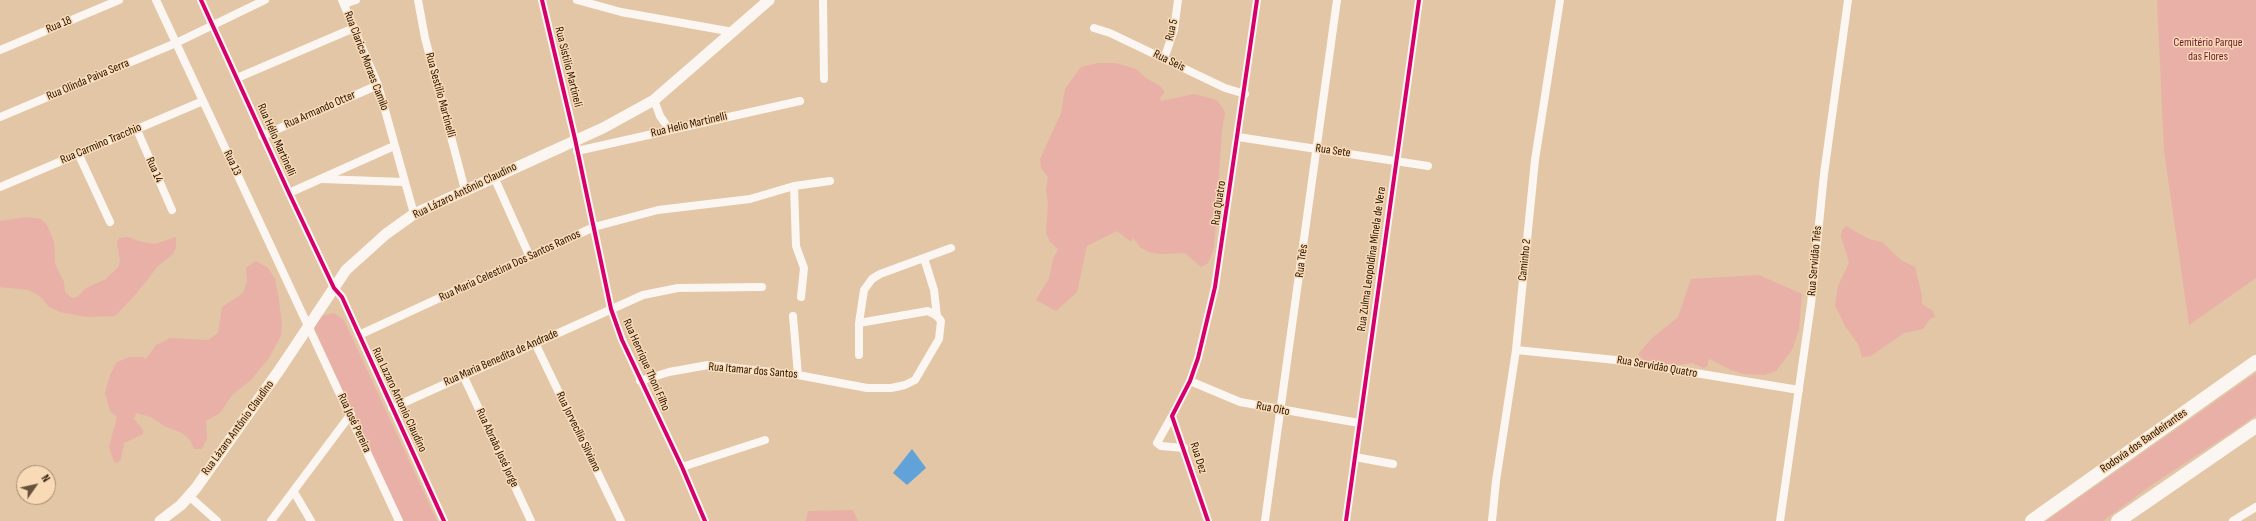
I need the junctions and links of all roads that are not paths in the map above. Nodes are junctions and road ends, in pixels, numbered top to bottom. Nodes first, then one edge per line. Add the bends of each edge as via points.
1 (119, 0) edge
2 (156, 0) edge
3 (201, 0) edge
4 (266, 0) edge
5 (356, 0) edge
6 (418, 0) edge
7 (542, 0) edge
8 (577, 0) edge
9 (769, 0) edge
10 (823, 0) edge
11 (1178, 0) edge
12 (1257, 0) edge
13 (1337, 0) edge
14 (1419, 0) edge
15 (1560, 0) edge
16 (1848, 0) edge
17 (343, 2) edge
18 (212, 24) junction
19 (354, 28) junction
20 (1094, 28) dead end
21 (733, 32) junction
22 (176, 43) junction
23 (0, 50) edge
24 (1164, 59) junction
25 (237, 78) junction
26 (824, 79) dead end
27 (378, 85) junction
28 (1245, 94) junction
29 (654, 100) junction
30 (203, 101) junction
31 (800, 101) dead end
32 (0, 117) edge
33 (669, 129) junction
34 (137, 130) junction
35 (262, 136) junction
36 (1238, 137) junction
37 (575, 139) junction
38 (394, 146) junction
39 (1316, 149) junction
40 (577, 151) junction
41 (78, 153) junction
42 (1396, 161) junction
43 (1428, 166) dead end
44 (494, 177) junction
45 (320, 179) junction
46 (830, 181) dead end
47 (403, 182) junction
48 (794, 186) junction
49 (0, 187) edge
50 (465, 190) junction
51 (289, 193) junction
52 (172, 210) dead end
53 (414, 214) junction
54 (110, 222) dead end
55 (594, 227) junction
56 (951, 248) dead end
57 (530, 257) junction
58 (924, 258) junction
59 (762, 287) dead end
60 (334, 288) junction
61 (801, 297) dead end
62 (611, 309) junction
63 (793, 316) dead end
64 (937, 316) junction
65 (859, 323) junction
66 (309, 326) junction
67 (359, 335) junction
68 (535, 343) junction
69 (1516, 350) junction
70 (859, 355) dead end
71 (2256, 362) edge
72 (463, 375) junction
73 (798, 375) junction
74 (1190, 380) junction
75 (640, 381) junction
76 (1799, 390) junction
77 (392, 408) junction
78 (1280, 411) junction
79 (350, 414) junction
80 (1172, 416) junction
81 (1359, 423) junction
82 (2256, 426) edge
83 (765, 440) dead end
84 (1184, 448) junction
85 (1355, 457) junction
86 (1393, 464) dead end
87 (682, 466) junction
88 (294, 492) junction
89 (189, 496) junction
90 (2256, 508) edge
91 (160, 521) edge
92 (217, 521) edge
93 (271, 521) edge
94 (311, 521) edge
95 (399, 521) edge
96 (444, 521) edge
97 (531, 521) edge
98 (621, 521) edge
99 (704, 521) edge
100 (1208, 521) edge
101 (1265, 521) edge
102 (1346, 521) edge
103 (1492, 521) edge
104 (1780, 521) edge
105 (2032, 521) edge
106 (2118, 521) edge
107 (2233, 521) edge

1 - 23 street, Rua 18
2 - 22 street, Rua 13
3 - 18 street, Rua Hélio Martinelli
4 - 18 street, Rua Olinda Paiva Serra
5 - 17 street
6 - 50 street, Rua Sestílio Martinelli via 425,38
7 - 37 street, Rua Sistilio Martineli
8 - 21 street via 621,12
9 - 21 main road, Rua Lázaro Antônio Claudino
10 - 26 street
11 - 24 street, Rua 5 via 1174,30
12 - 28 street, Rua Quatro
13 - 39 street, Rua Três
14 - 42 street, Rua Zulma Leopoldina Minela de Vera
15 - 69 street, Caminho 2 via 1535,160
16 - 76 street, Rua Servidão Três via 1824,174 1815,278
17 - 19 street, Rua Clarice Moraes Camilo
18 - 22 street, Rua Olinda Paiva Serra
18 - 25 street, Rua Hélio Martinelli
19 - 25 street
19 - 27 street, Rua Clarice Moraes Camilo
20 - 24 street, Rua Seis
21 - 29 main road, Rua Lázaro Antônio Claudino
22 - 30 street, Rua 13
22 - 32 street, Rua Olinda Paiva Serra
24 - 28 street, Rua Seis via 1225,88
25 - 35 street, Rua Hélio Martinelli
27 - 35 street, Rua Armando Otter
27 - 38 street, Rua Clarice Moraes Camilo
28 - 36 street, Rua Quatro
29 - 33 street via 660,116
29 - 37 main road, Rua Lázaro Antônio Claudino via 603,128
30 - 34 street, Rua Carmino Tracchio
30 - 66 street, Rua 13
31 - 33 street, Rua Helio Martinelli
33 - 40 street, Rua Helio Martinelli
34 - 41 street, Rua Carmino Tracchio
34 - 52 street, Rua 14
35 - 51 street, Rua Hélio Martinelli
36 - 39 street, Rua Sete
36 - 74 street, Rua Quatro via 1215,287 1208,321
37 - 40 street, Rua Henrique Thoni Filho
37 - 44 main road, Rua Lázaro Antônio Claudino
38 - 45 street
38 - 47 street, Rua Clarice Moraes Camilo
39 - 42 street, Rua Sete
39 - 78 street, Rua Três
40 - 55 street, Rua Henrique Thoni Filho
41 - 49 street, Rua Carmino Tracchio
41 - 54 street
42 - 43 street, Rua Sete
42 - 81 street, Rua Zulma Leopoldina Minela de Vera
44 - 50 main road, Rua Lázaro Antônio Claudino
44 - 57 street
45 - 47 street
45 - 51 street
46 - 48 street, Rua Maria Celestina Dos Santos Ramos
47 - 53 street, Rua Clarice Moraes Camilo
48 - 55 street, Rua Maria Celestina Dos Santos Ramos via 750,199 658,210
48 - 61 street via 796,246 804,268
50 - 53 main road, Rua Lázaro Antônio Claudino
51 - 60 street, Rua Hélio Martinelli
53 - 60 main road, Rua Lázaro Antônio Claudino via 364,253 346,270
55 - 57 street, Rua Maria Celestina Dos Santos Ramos
55 - 62 street, Rua Henrique Thoni Filho
56 - 58 street
57 - 67 street, Rua Maria Celestina Dos Santos Ramos
58 - 64 street, Rua Itamar dos Santos via 934,290
58 - 65 street via 872,279 864,290
59 - 62 street, Rua Maria Benedita de Andrade via 678,288 643,295
60 - 66 main road, Rua Lázaro Antônio Claudino
60 - 67 street, Rua Lazaro Antonio Claudino via 342,297
62 - 68 street, Rua Maria Benedita de Andrade
62 - 75 street, Rua Henrique Thoni Filho
63 - 73 street
64 - 65 street via 928,311
64 - 73 street, Rua Itamar dos Santos via 941,327 939,339 915,380 905,386 867,388
65 - 70 street
66 - 79 street, Rua José Pereira
66 - 89 main road, Rua Lázaro Antônio Claudino
67 - 77 street, Rua Lazaro Antonio Claudino
68 - 72 street, Rua Maria Benedita de Andrade
68 - 98 street, Rua Jorvecílio Silviano
69 - 76 street, Rua Servidão Quatro via 1616,360
69 - 103 street, Caminho 2
71 - 105 highway, Rodovia dos Bandeirantes
72 - 77 street, Rua Maria Benedita de Andrade
72 - 97 street, Rua Abraão José Jorge
73 - 75 street, Rua Itamar dos Santos via 708,365 668,372
74 - 78 street, Rua Oito via 1240,402
74 - 80 street, Rua Quatro
75 - 87 street, Rua Henrique Thoni Filho
76 - 104 street, Rua Servidão Três
77 - 96 street, Rua Lazaro Antonio Claudino
78 - 81 street, Rua Oito
78 - 101 street, Rua Três
79 - 88 street
79 - 95 street, Rua José Pereira
80 - 84 street, Rua Dez
80 - 84 street via 1158,443 1161,446
81 - 85 street, Rua Zulma Leopoldina Minela de Vera
82 - 106 highway
83 - 87 street
84 - 100 street, Rua Dez
85 - 86 street
85 - 102 street, Rua Zulma Leopoldina Minela de Vera
87 - 99 street, Rua Henrique Thoni Filho
88 - 93 street
88 - 94 street
89 - 91 main road, Rua Lázaro Antônio Claudino
89 - 92 street
90 - 107 street

